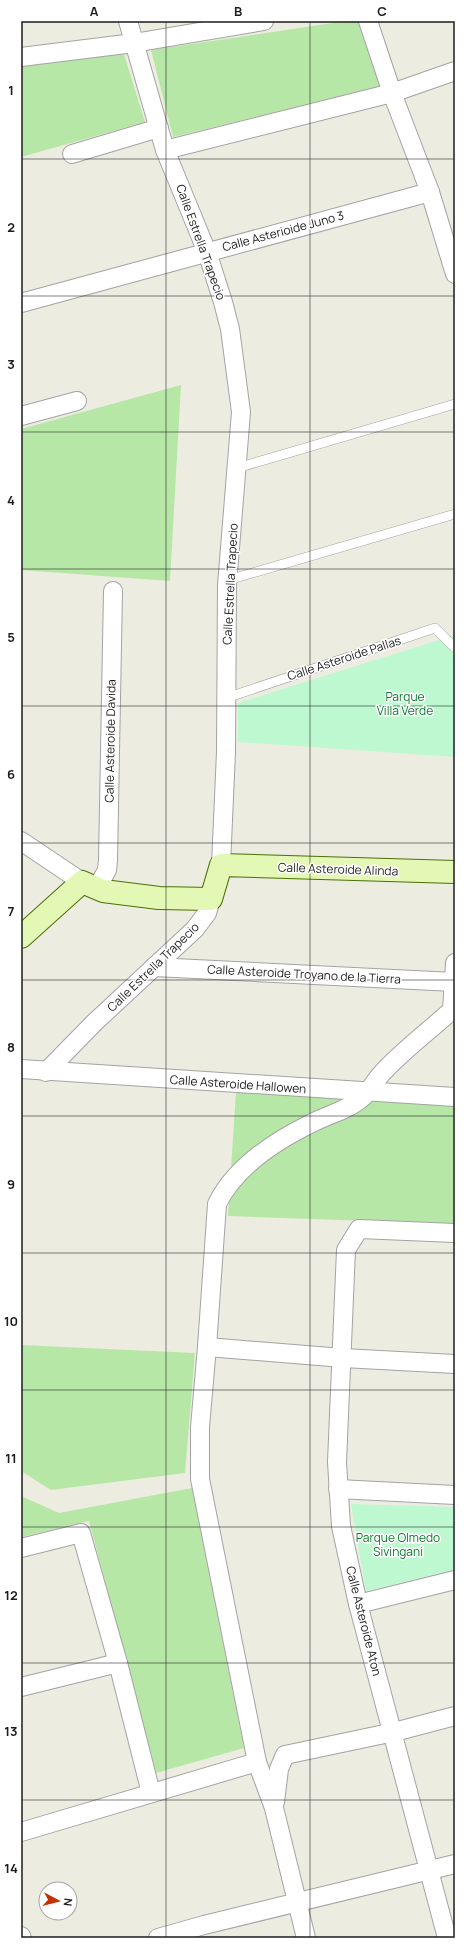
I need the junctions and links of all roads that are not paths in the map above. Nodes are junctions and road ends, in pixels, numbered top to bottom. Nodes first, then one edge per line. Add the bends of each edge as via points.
1 (128, 21) edge
2 (264, 21) edge
3 (368, 21) edge
4 (134, 43) junction
5 (21, 57) edge
6 (455, 71) edge
7 (392, 93) junction
8 (159, 128) junction
9 (165, 150) junction
10 (72, 154) dead end
11 (430, 192) junction
12 (207, 252) junction
13 (455, 274) edge
14 (21, 303) edge
15 (77, 401) dead end
16 (455, 404) edge
17 (21, 416) edge
18 (237, 468) junction
19 (455, 514) edge
20 (228, 580) junction
21 (113, 591) dead end
22 (455, 648) edge
23 (226, 698) junction
24 (21, 841) edge
25 (221, 865) junction
26 (455, 872) edge
27 (90, 885) junction
28 (211, 899) junction
29 (21, 937) edge
30 (455, 963) edge
31 (154, 967) junction
32 (454, 986) edge
33 (21, 1069) edge
34 (46, 1072) junction
35 (367, 1092) junction
36 (455, 1097) edge
37 (455, 1233) edge
38 (208, 1347) junction
39 (343, 1358) junction
40 (455, 1364) edge
41 (338, 1489) junction
42 (455, 1495) edge
43 (21, 1548) edge
44 (455, 1580) edge
45 (358, 1604) junction
46 (118, 1662) junction
47 (21, 1687) edge
48 (455, 1716) edge
49 (394, 1732) junction
50 (257, 1762) junction
51 (151, 1793) junction
52 (274, 1808) junction
53 (21, 1832) edge
54 (455, 1864) edge
55 (429, 1870) junction
56 (297, 1903) junction
57 (167, 1937) edge
58 (306, 1938) edge
59 (447, 1938) edge

1 - 4 street, Calle Estrella Trapecio
2 - 4 street
3 - 7 street
4 - 5 street
4 - 8 street, Calle Estrella Trapecio
6 - 7 street
7 - 9 street
7 - 11 street
8 - 9 street, Calle Estrella Trapecio
8 - 10 street
9 - 12 street, Calle Estrella Trapecio
11 - 12 street, Calle Asterioide Juno 3
11 - 13 street
12 - 14 street, Calle Asterioide Juno 3
12 - 18 street, Calle Estrella Trapecio via 230,330 241,412
15 - 17 street
16 - 18 lane
18 - 20 street, Calle Estrella Trapecio
19 - 20 lane
20 - 23 street, Calle Estrella Trapecio
21 - 27 street, Calle Asteroide Davida via 108,860 107,870
22 - 23 lane, Calle Asteroide Pallas via 435,628
23 - 25 street, Calle Estrella Trapecio
24 - 27 street
25 - 26 street, Calle Asteroide Alinda
25 - 28 street, Calle Estrella Trapecio
27 - 28 street via 103,891 159,898
27 - 29 street, Calle Asteroide Davida
28 - 31 street, Calle Estrella Trapecio via 207,913 195,929
30 - 32 street
31 - 32 street, Calle Asteroide Troyano de la Tierra
31 - 34 street, Calle Estrella Trapecio
32 - 35 street via 452,1010 384,1071
33 - 34 street, Calle Asteroide Hallowen
34 - 35 street, Calle Asteroide Hallowen
35 - 36 street, Calle Asteroide Hallowen
35 - 38 street via 349,1107 312,1123 273,1146 236,1176 225,1189 216,1204
37 - 39 street, Calle Asteroide Aton via 359,1229 346,1250
38 - 39 street
38 - 50 street via 200,1427 200,1479
39 - 40 street
39 - 41 street, Calle Asteroide Aton via 337,1462
41 - 42 street
41 - 45 street, Calle Asteroide Aton via 341,1526
43 - 46 street via 81,1533
44 - 45 street
45 - 49 street, Calle Asteroide Aton
46 - 47 street
46 - 51 street
48 - 49 street
49 - 52 street via 285,1755 276,1779
49 - 55 street, Calle Asteroide Aton
50 - 51 street
50 - 52 street
51 - 53 street
52 - 56 street
54 - 55 street
55 - 56 street
55 - 59 street, Calle Asteroide Aton
56 - 57 street via 204,1925
56 - 58 street

